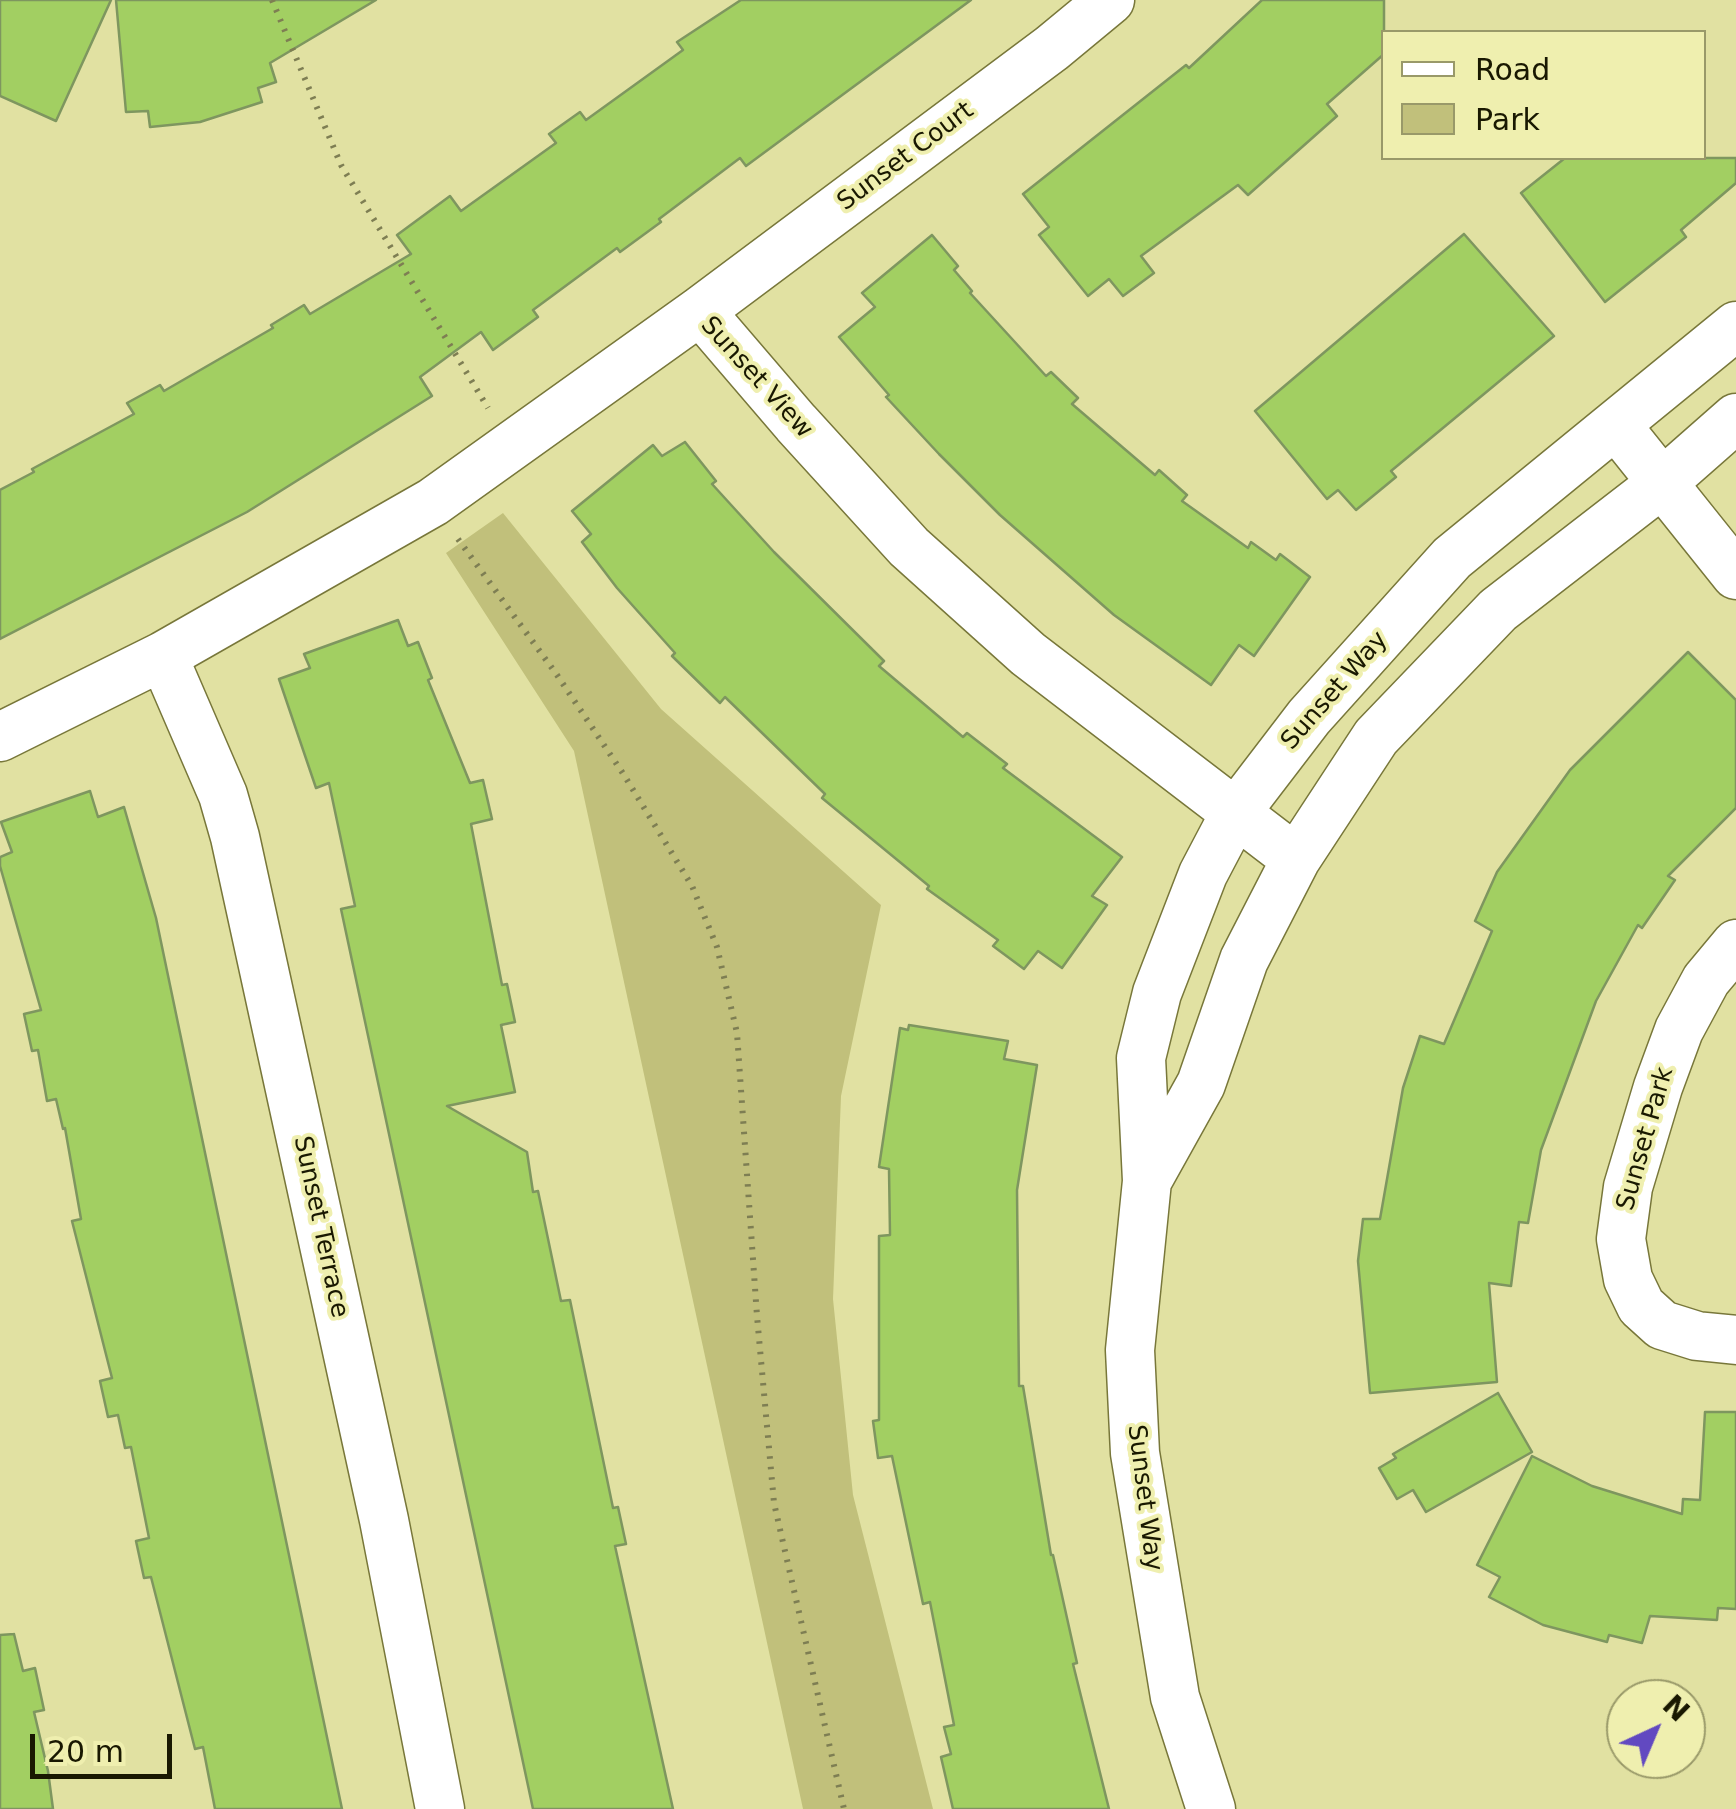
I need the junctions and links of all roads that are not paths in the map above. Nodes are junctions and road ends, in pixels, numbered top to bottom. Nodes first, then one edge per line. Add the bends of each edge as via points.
1 (1110, 0) edge
2 (700, 311) junction
3 (1736, 326) edge
4 (1674, 380) junction
5 (1616, 425) junction
6 (1730, 435) edge
7 (1660, 484) junction
8 (1736, 576) edge
9 (163, 656) junction
10 (0, 737) edge
11 (1234, 814) junction
12 (1296, 859) junction
13 (1736, 944) edge
14 (1147, 1180) junction
15 (1736, 1340) edge
16 (440, 1809) edge
17 (1212, 1809) edge

1 - 2 street, Sunset Court
2 - 9 street, Sunset View via 433,502
2 - 11 street, Sunset View via 909,547 1028,654
3 - 4 street, Sunset Way
4 - 5 street, Sunset Way
4 - 6 street
5 - 7 street
5 - 11 street, Sunset Way via 1452,558 1309,717
6 - 7 street, Sunset Way
7 - 8 street
7 - 12 street, Sunset Way via 1498,610 1376,737
9 - 10 street, Sunset View
9 - 16 street, Sunset Terrace via 235,837
11 - 12 street, Sunset View
11 - 14 street, Sunset Way via 1203,874 1145,1042
12 - 14 street, Sunset Way via 1244,960 1202,1084
13 - 15 street, Sunset Park via 1706,980 1679,1030 1628,1187 1621,1238 1628,1279 1641,1306 1662,1325
14 - 17 street, Sunset Way via 1130,1350 1134,1453 1175,1696

